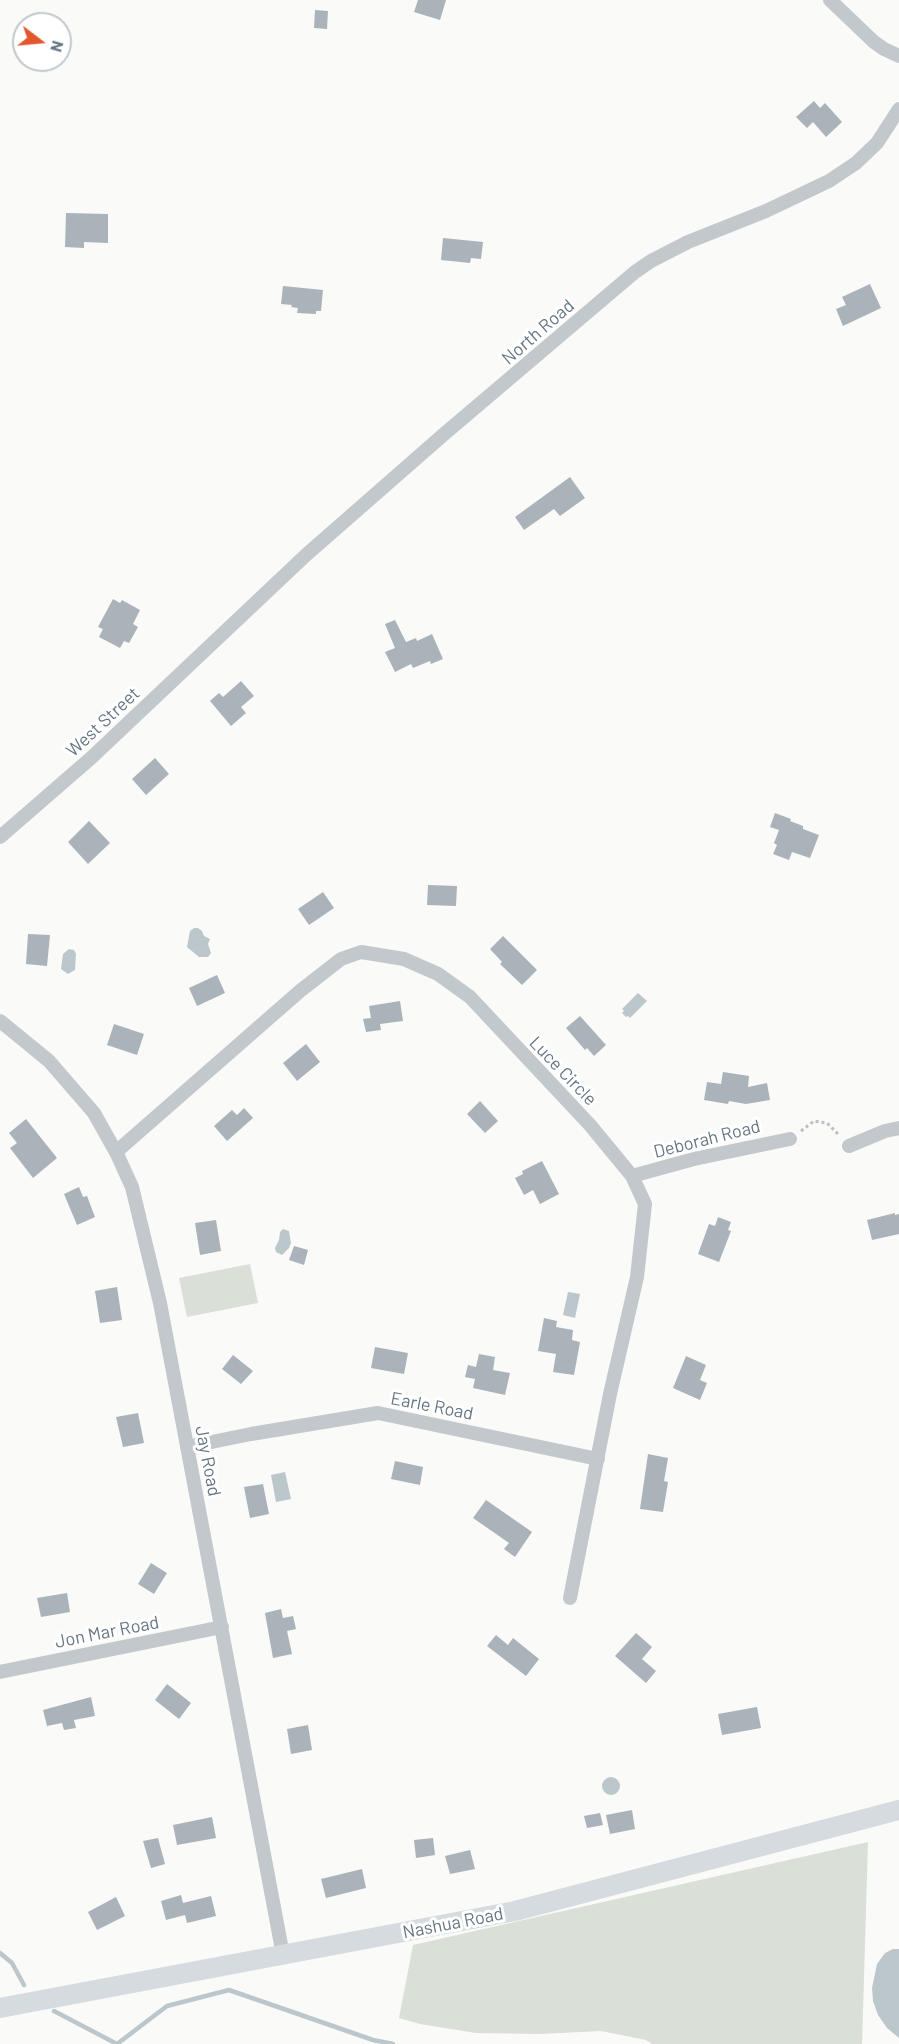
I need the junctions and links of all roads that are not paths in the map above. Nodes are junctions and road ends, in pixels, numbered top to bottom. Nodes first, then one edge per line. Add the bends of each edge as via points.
1 (830, 0) edge
2 (899, 56) edge
3 (899, 109) edge
4 (227, 629) joint
5 (0, 837) edge
6 (0, 1021) edge
7 (899, 1128) edge
8 (790, 1138) road end
9 (849, 1146) road end
10 (116, 1152) junction
11 (632, 1176) junction
12 (187, 1447) junction
13 (598, 1459) junction
14 (570, 1598) dead end
15 (222, 1627) junction
16 (0, 1672) edge
17 (899, 1810) edge
18 (283, 1955) junction
19 (0, 2008) edge

1 - 2 street via 874,42
3 - 4 street, North Road via 877,143 829,181 688,242 634,272 306,555
4 - 5 street, West Street via 91,758
6 - 10 street, Jay Road via 70,1084 94,1113
7 - 9 street
8 - 11 street, Deborah Road
10 - 11 street, Luce Circle via 300,991 341,959 361,952 404,959 438,974 470,997 590,1125
10 - 12 street, Jay Road via 132,1187 152,1264
11 - 13 street, Luce Circle via 645,1204 637,1277
12 - 13 street, Earle Road via 378,1413
12 - 15 street, Jay Road
13 - 14 street, Luce Circle
15 - 16 street, Jon Mar Road
15 - 18 street, Jay Road
17 - 18 main road, Nashua Road via 515,1911
18 - 19 main road, Nashua Road

